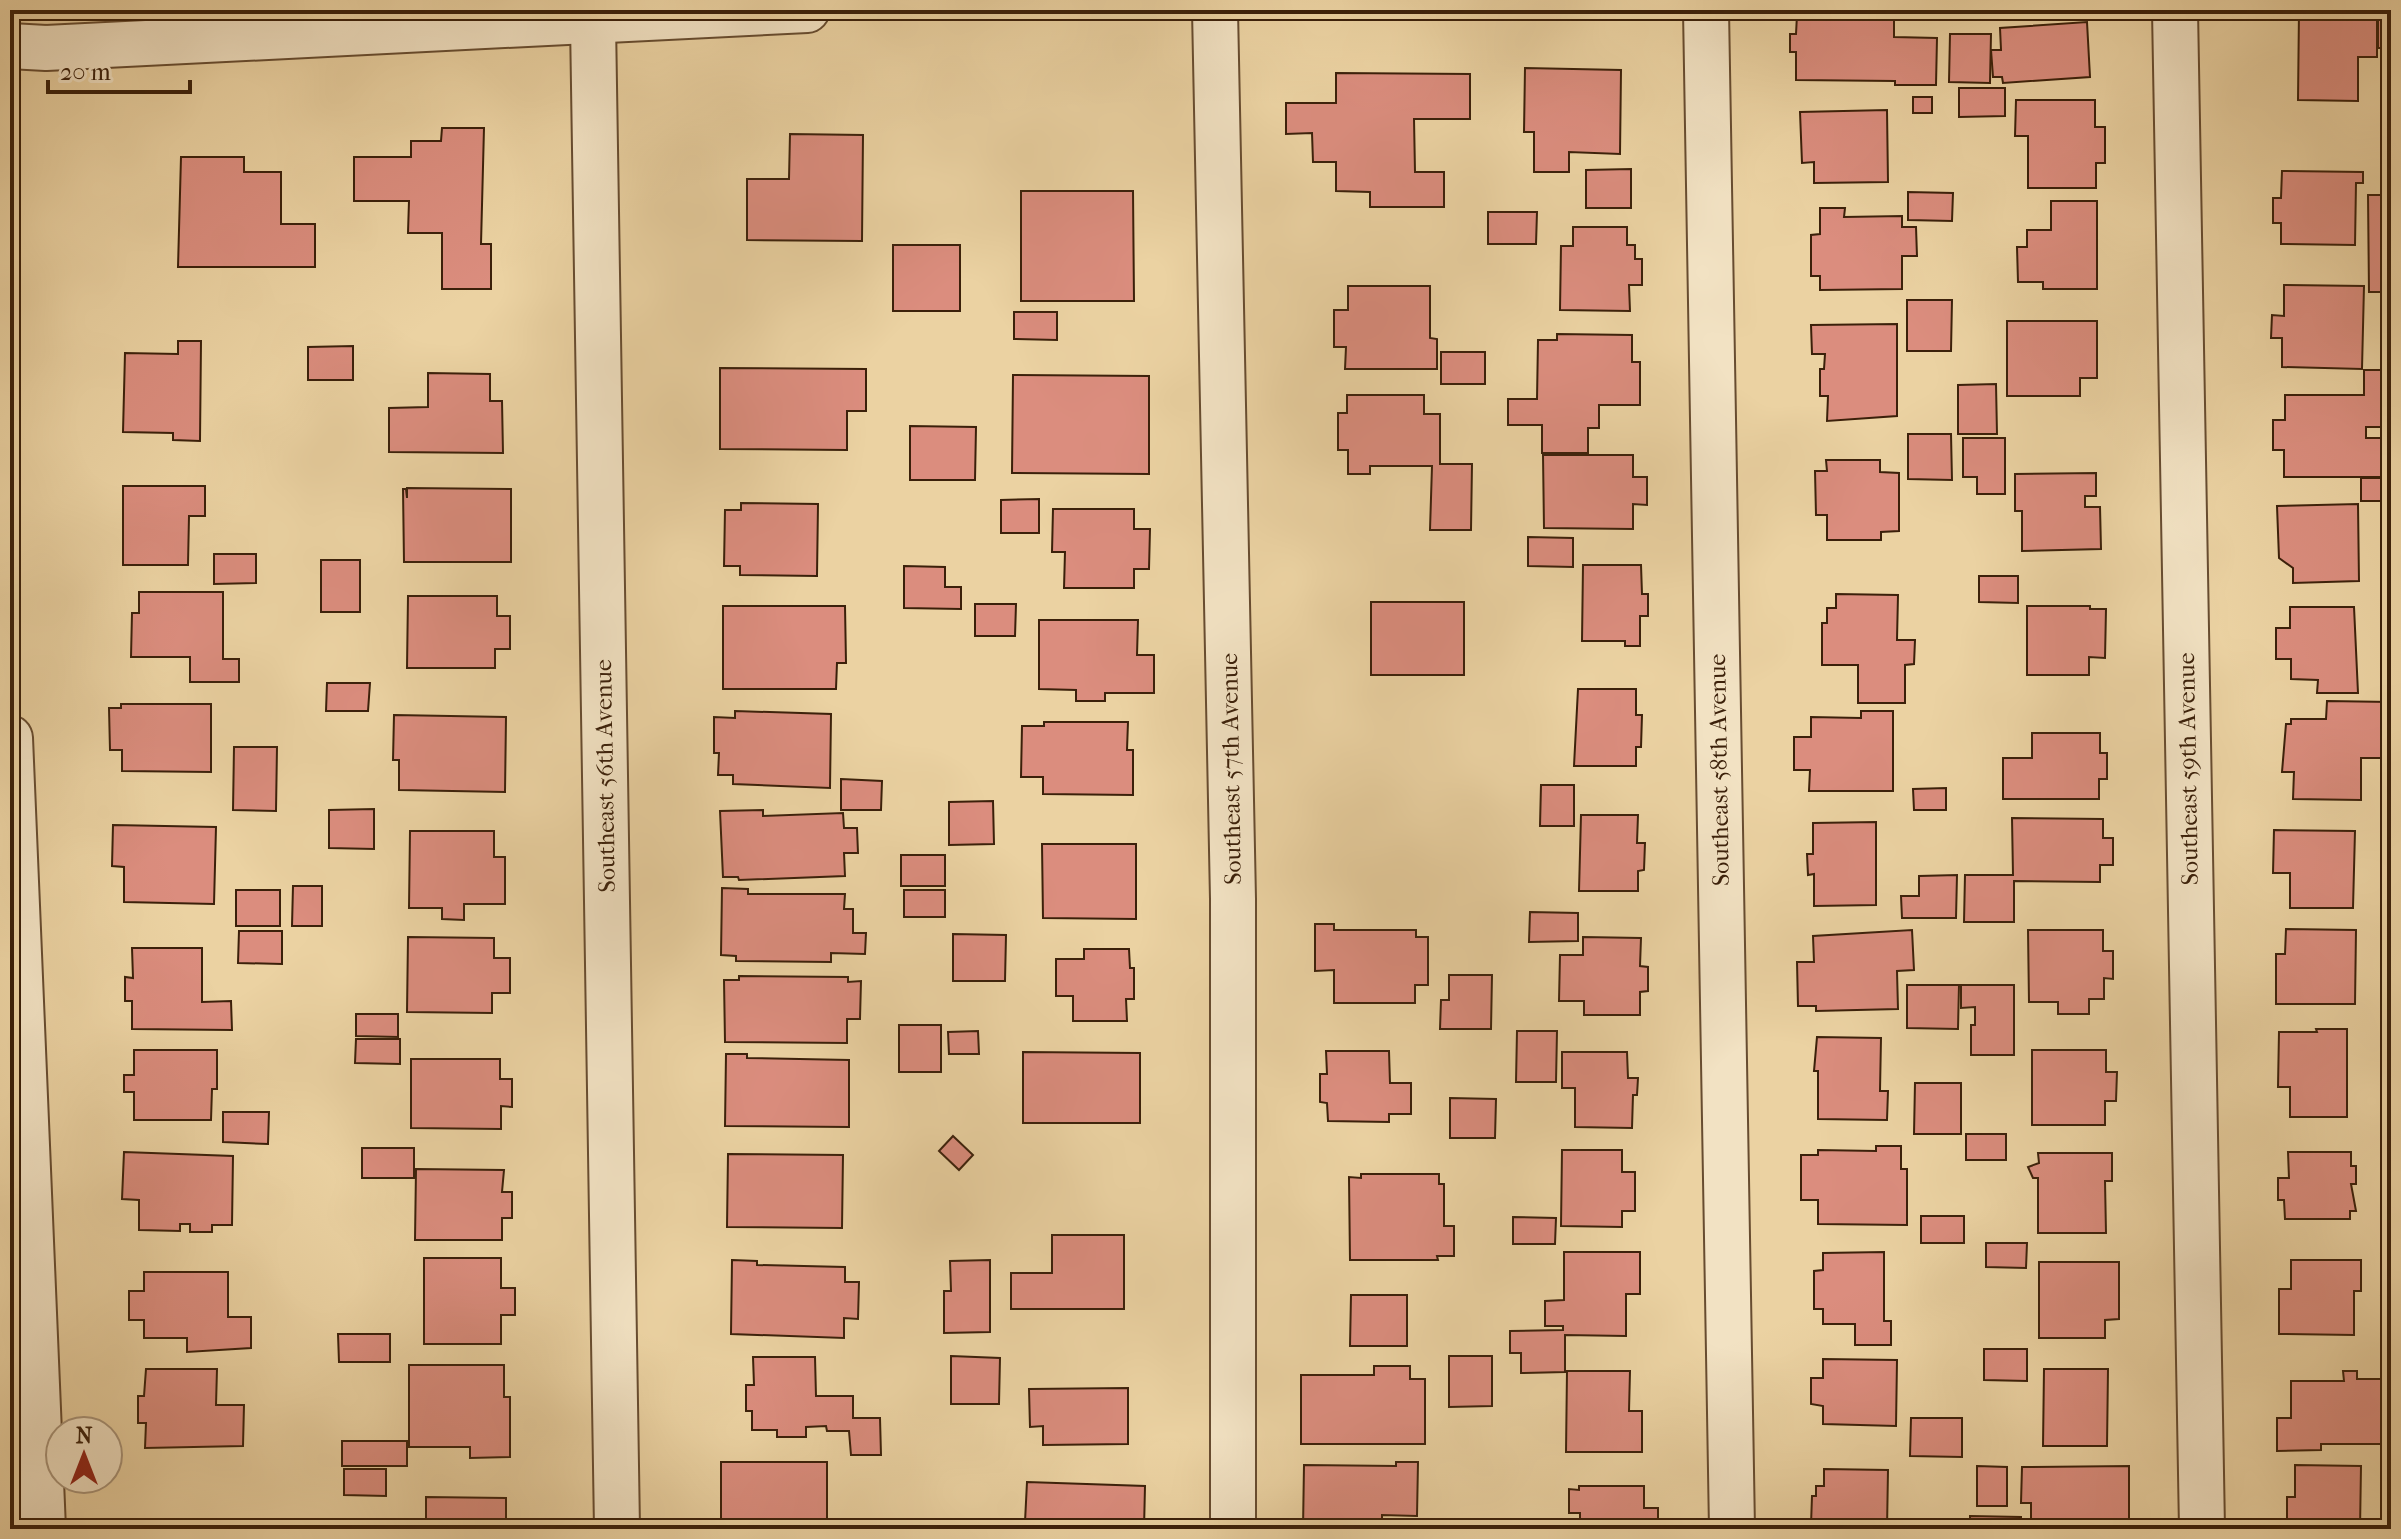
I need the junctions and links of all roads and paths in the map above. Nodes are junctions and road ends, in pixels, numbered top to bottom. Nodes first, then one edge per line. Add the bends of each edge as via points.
1 (807, 10) edge
2 (1215, 10) edge
3 (1706, 10) edge
4 (2175, 10) edge
5 (593, 23) junction
6 (10, 46) edge
7 (10, 738) edge
8 (43, 1529) edge
9 (617, 1529) edge
10 (1233, 1529) edge
11 (1732, 1529) edge
12 (2202, 1529) edge

1 - 5 street
2 - 10 street, Southeast 57th Avenue via 1233,899
3 - 11 street, Southeast 58th Avenue
4 - 12 street, Southeast 59th Avenue
5 - 6 street
5 - 9 street, Southeast 56th Avenue
7 - 8 street

